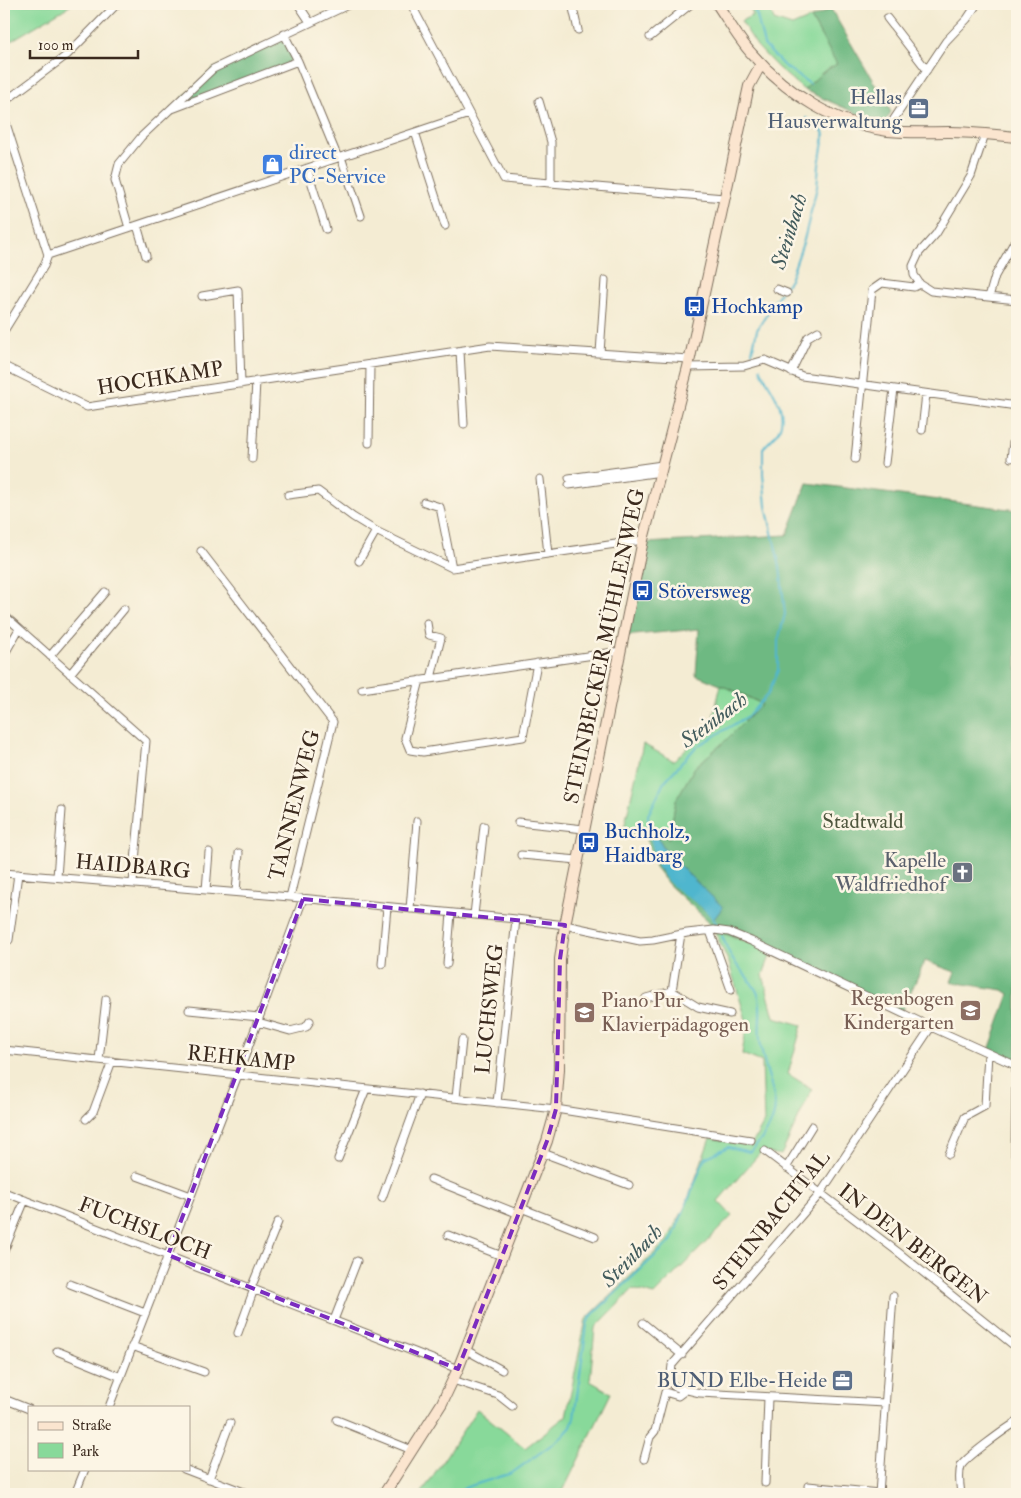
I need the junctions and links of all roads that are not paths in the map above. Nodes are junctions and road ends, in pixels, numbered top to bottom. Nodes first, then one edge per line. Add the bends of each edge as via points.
1 (116, 4) edge
2 (298, 4) edge
3 (350, 4) edge
4 (411, 4) edge
5 (572, 4) edge
6 (691, 4) edge
7 (717, 4) edge
8 (977, 4) edge
9 (887, 18) dead end
10 (310, 22) junction
11 (578, 30) dead end
12 (284, 34) junction
13 (650, 38) dead end
14 (298, 61) junction
15 (761, 64) junction
16 (927, 70) junction
17 (539, 101) dead end
18 (4, 102) edge
19 (170, 110) junction
20 (469, 114) junction
21 (4, 117) edge
22 (886, 131) junction
23 (416, 132) junction
24 (984, 134) junction
25 (1017, 137) edge
26 (340, 157) junction
27 (307, 168) junction
28 (551, 183) junction
29 (724, 198) junction
30 (362, 216) dead end
31 (137, 225) junction
32 (445, 226) dead end
33 (129, 228) junction
34 (326, 229) dead end
35 (1017, 237) edge
36 (48, 255) junction
37 (146, 256) dead end
38 (605, 280) dead end
39 (920, 284) junction
40 (777, 289) dead end
41 (787, 293) dead end
42 (202, 296) dead end
43 (989, 297) junction
44 (1017, 300) edge
45 (4, 331) edge
46 (818, 331) dead end
47 (460, 351) junction
48 (600, 354) junction
49 (689, 363) junction
50 (370, 364) junction
51 (4, 366) edge
52 (791, 372) junction
53 (256, 381) junction
54 (241, 384) junction
55 (864, 385) junction
56 (894, 389) junction
57 (926, 394) junction
58 (1017, 406) edge
59 (1017, 414) edge
60 (464, 424) dead end
61 (922, 430) dead end
62 (369, 443) dead end
63 (1012, 458) dead end
64 (252, 459) dead end
65 (855, 459) dead end
66 (884, 463) dead end
67 (662, 468) junction
68 (540, 479) dead end
69 (569, 482) dead end
70 (288, 495) dead end
71 (424, 502) dead end
72 (376, 531) junction
73 (643, 540) junction
74 (201, 551) dead end
75 (548, 554) junction
76 (359, 561) dead end
77 (452, 568) junction
78 (105, 592) dead end
79 (124, 608) dead end
80 (4, 616) edge
81 (427, 623) dead end
82 (19, 629) junction
83 (620, 651) junction
84 (4, 655) edge
85 (50, 656) junction
86 (537, 663) junction
87 (70, 674) junction
88 (431, 678) junction
89 (420, 680) junction
90 (362, 689) dead end
91 (62, 810) dead end
92 (417, 821) dead end
93 (518, 822) dead end
94 (484, 826) dead end
95 (584, 829) junction
96 (210, 852) dead end
97 (239, 853) dead end
98 (521, 855) dead end
99 (578, 860) junction
100 (4, 873) edge
101 (18, 874) junction
102 (57, 877) junction
103 (133, 883) junction
104 (206, 890) junction
105 (236, 892) junction
106 (290, 897) junction
107 (303, 899) junction
108 (387, 907) junction
109 (410, 909) junction
110 (451, 913) junction
111 (474, 915) junction
112 (516, 919) junction
113 (565, 925) junction
114 (710, 930) junction
115 (681, 934) junction
116 (9, 940) dead end
117 (382, 964) dead end
118 (447, 964) dead end
119 (672, 990) junction
120 (731, 990) dead end
121 (646, 998) dead end
122 (106, 999) dead end
123 (189, 1010) dead end
124 (730, 1014) dead end
125 (258, 1019) junction
126 (310, 1021) dead end
127 (931, 1027) junction
128 (462, 1040) dead end
129 (4, 1050) edge
130 (988, 1053) junction
131 (100, 1060) junction
132 (112, 1061) junction
133 (1017, 1066) edge
134 (238, 1075) junction
135 (366, 1089) junction
136 (420, 1094) junction
137 (456, 1098) junction
138 (497, 1103) junction
139 (556, 1109) junction
140 (86, 1119) dead end
141 (812, 1126) dead end
142 (751, 1140) dead end
143 (543, 1152) junction
144 (765, 1152) dead end
145 (949, 1154) dead end
146 (1015, 1155) dead end
147 (338, 1159) dead end
148 (786, 1168) junction
149 (138, 1176) dead end
150 (431, 1179) dead end
151 (629, 1185) dead end
152 (4, 1192) edge
153 (820, 1194) junction
154 (191, 1196) junction
155 (382, 1198) dead end
156 (25, 1200) junction
157 (520, 1211) junction
158 (278, 1222) dead end
159 (448, 1235) dead end
160 (595, 1237) dead end
161 (4, 1251) edge
162 (168, 1255) junction
163 (502, 1256) junction
164 (357, 1261) dead end
165 (70, 1284) dead end
166 (253, 1289) junction
167 (893, 1296) dead end
168 (145, 1313) junction
169 (334, 1320) junction
170 (643, 1323) dead end
171 (238, 1333) dead end
172 (132, 1346) junction
173 (1017, 1348) edge
174 (466, 1350) junction
175 (57, 1351) dead end
176 (682, 1355) junction
177 (458, 1369) junction
178 (502, 1370) dead end
179 (204, 1372) dead end
180 (120, 1376) junction
181 (453, 1380) junction
182 (686, 1390) junction
183 (768, 1397) junction
184 (4, 1399) edge
185 (885, 1403) junction
186 (109, 1406) edge
187 (512, 1406) dead end
188 (28, 1409) edge
189 (337, 1420) dead end
190 (1017, 1422) edge
191 (230, 1423) dead end
192 (412, 1450) junction
193 (644, 1459) dead end
194 (85, 1470) edge
195 (186, 1470) edge
196 (209, 1479) junction
197 (764, 1483) dead end
198 (808, 1486) dead end
199 (75, 1494) edge
200 (249, 1494) edge
201 (384, 1494) edge
202 (879, 1494) edge
203 (961, 1494) edge

1 - 18 street via 67,55
2 - 10 street
3 - 10 street
4 - 20 street
5 - 11 street
6 - 13 street
7 - 15 street
8 - 16 street
9 - 16 street
10 - 12 street
12 - 14 street
12 - 19 street via 213,69
14 - 19 street
14 - 26 street
15 - 22 street via 777,80 830,114
15 - 29 street, STEINBECKER MÜHLENWEG via 749,86
16 - 22 street
17 - 28 street via 551,142
19 - 33 street via 141,137 119,164 115,180
20 - 23 street
20 - 28 street via 504,179
21 - 36 street
22 - 24 street
23 - 26 street
23 - 32 street
24 - 25 street
24 - 39 street via 971,176 913,266
26 - 27 street
26 - 30 street
27 - 31 street
27 - 34 street
28 - 29 street
29 - 49 street, STEINBECKER MÜHLENWEG
31 - 33 street
31 - 37 street
33 - 36 street
35 - 43 street via 995,276
36 - 45 street
38 - 48 street
39 - 43 street via 931,291
39 - 55 street via 914,287 882,283 872,290
40 - 41 street
42 - 54 street, HOCHKAMP via 238,290
43 - 44 street
46 - 52 street via 808,337
47 - 48 street, HOCHKAMP via 490,346
47 - 50 street, HOCHKAMP
47 - 60 street
48 - 49 street, HOCHKAMP
49 - 52 street, HOCHKAMP via 744,366 765,360
49 - 67 street, STEINBECKER MÜHLENWEG
50 - 53 street, HOCHKAMP
50 - 62 street
51 - 54 street, HOCHKAMP via 87,407
52 - 55 street, HOCHKAMP
53 - 54 street, HOCHKAMP
53 - 64 street, HOCHKAMP
55 - 56 street, HOCHKAMP
55 - 65 street
56 - 57 street, HOCHKAMP
56 - 66 street
57 - 58 street, HOCHKAMP
57 - 61 street
59 - 63 street
67 - 69 street, STEINBECKER MÜHLENWEG
67 - 73 street, STEINBECKER MÜHLENWEG
68 - 75 street
70 - 72 street via 318,491
71 - 77 street via 440,507
72 - 76 street
72 - 77 street
73 - 75 street
73 - 83 street, STEINBECKER MÜHLENWEG
74 - 106 street, TANNENWEG via 333,722
75 - 77 street
78 - 85 street
79 - 87 street
80 - 82 street
81 - 88 street via 429,634 441,638
82 - 84 street
82 - 85 street
83 - 86 street
83 - 95 street, STEINBECKER MÜHLENWEG
85 - 87 street
86 - 88 street
86 - 89 street via 523,737 423,752 410,750 405,738
87 - 103 street via 146,740
88 - 89 street
89 - 90 street
91 - 102 street, HAIDBARG
92 - 109 street
93 - 95 street, STEINBECKER MÜHLENWEG
94 - 111 street
95 - 99 street, STEINBECKER MÜHLENWEG
96 - 104 street, HAIDBARG
97 - 105 street
98 - 99 street
99 - 113 street, STEINBECKER MÜHLENWEG
100 - 101 street, HAIDBARG
101 - 102 street, HAIDBARG
101 - 116 street
102 - 103 street, HAIDBARG
103 - 104 street, HAIDBARG
104 - 105 street, HAIDBARG
105 - 106 street, HAIDBARG
106 - 107 street, HAIDBARG
107 - 108 street, HAIDBARG
107 - 125 street, TANNENWEG
108 - 109 street, HAIDBARG
108 - 117 street
109 - 110 street, HAIDBARG
110 - 111 street, HAIDBARG
110 - 118 street
111 - 112 street, HAIDBARG
112 - 113 street, HAIDBARG
112 - 138 street, LUCHSWEG
113 - 115 street, HAIDBARG via 640,941
113 - 139 street, STEINBECKER MÜHLENWEG via 560,959
114 - 115 street, HAIDBARG
114 - 120 street
114 - 127 street, HAIDBARG via 728,932 751,941
115 - 119 street
119 - 121 street
119 - 124 street via 698,1007
122 - 131 street
123 - 125 street
125 - 126 street via 290,1031 306,1027
125 - 134 street, TANNENWEG
127 - 130 street, HAIDBARG
127 - 153 street, STEINBACHTAL
128 - 137 street
129 - 131 street, REHKAMP
130 - 133 street, HAIDBARG
130 - 145 street via 985,1106 965,1118
131 - 132 street, REHKAMP
132 - 134 street, REHKAMP
132 - 140 street via 93,1112
133 - 146 street
134 - 135 street, REHKAMP
134 - 154 street, TANNENWEG
135 - 136 street, REHKAMP
135 - 147 street
136 - 137 street, REHKAMP
136 - 155 street
137 - 138 street, REHKAMP
138 - 139 street, REHKAMP
139 - 142 street
139 - 143 street, STEINBECKER MÜHLENWEG
141 - 148 street
143 - 151 street
143 - 157 street, STEINBECKER MÜHLENWEG
144 - 148 street, IN DEN BERGEN
148 - 153 street, IN DEN BERGEN
149 - 154 street
150 - 157 street
152 - 156 street, FUCHSLOCH
153 - 173 street, IN DEN BERGEN
153 - 176 street, STEINBACHTAL
154 - 162 street, TANNENWEG
156 - 161 street
156 - 162 street, FUCHSLOCH
157 - 160 street
157 - 163 street, STEINBECKER MÜHLENWEG
158 - 166 street
159 - 163 street
162 - 166 street, FUCHSLOCH
162 - 168 street, TANNENWEG
163 - 174 street, STEINBECKER MÜHLENWEG
164 - 169 street
165 - 168 street
166 - 169 street, FUCHSLOCH
166 - 171 street
167 - 185 street
168 - 172 street, TANNENWEG
169 - 177 street, FUCHSLOCH
170 - 176 street
172 - 179 street
172 - 180 street, TANNENWEG
174 - 177 street, STEINBECKER MÜHLENWEG
174 - 178 street
175 - 180 street
176 - 182 street, STEINBACHTAL via 672,1365 670,1382
177 - 181 street, STEINBECKER MÜHLENWEG
180 - 186 street, TANNENWEG
181 - 187 street via 498,1395
181 - 192 street, STEINBECKER MÜHLENWEG via 442,1404
182 - 183 street
182 - 193 street via 678,1396 665,1392
183 - 185 street
183 - 197 street
184 - 188 street
185 - 202 street
189 - 192 street
190 - 203 street via 961,1466
191 - 196 street
192 - 201 street, STEINBECKER MÜHLENWEG
194 - 199 street
195 - 196 street
196 - 200 street
198 - 202 street

